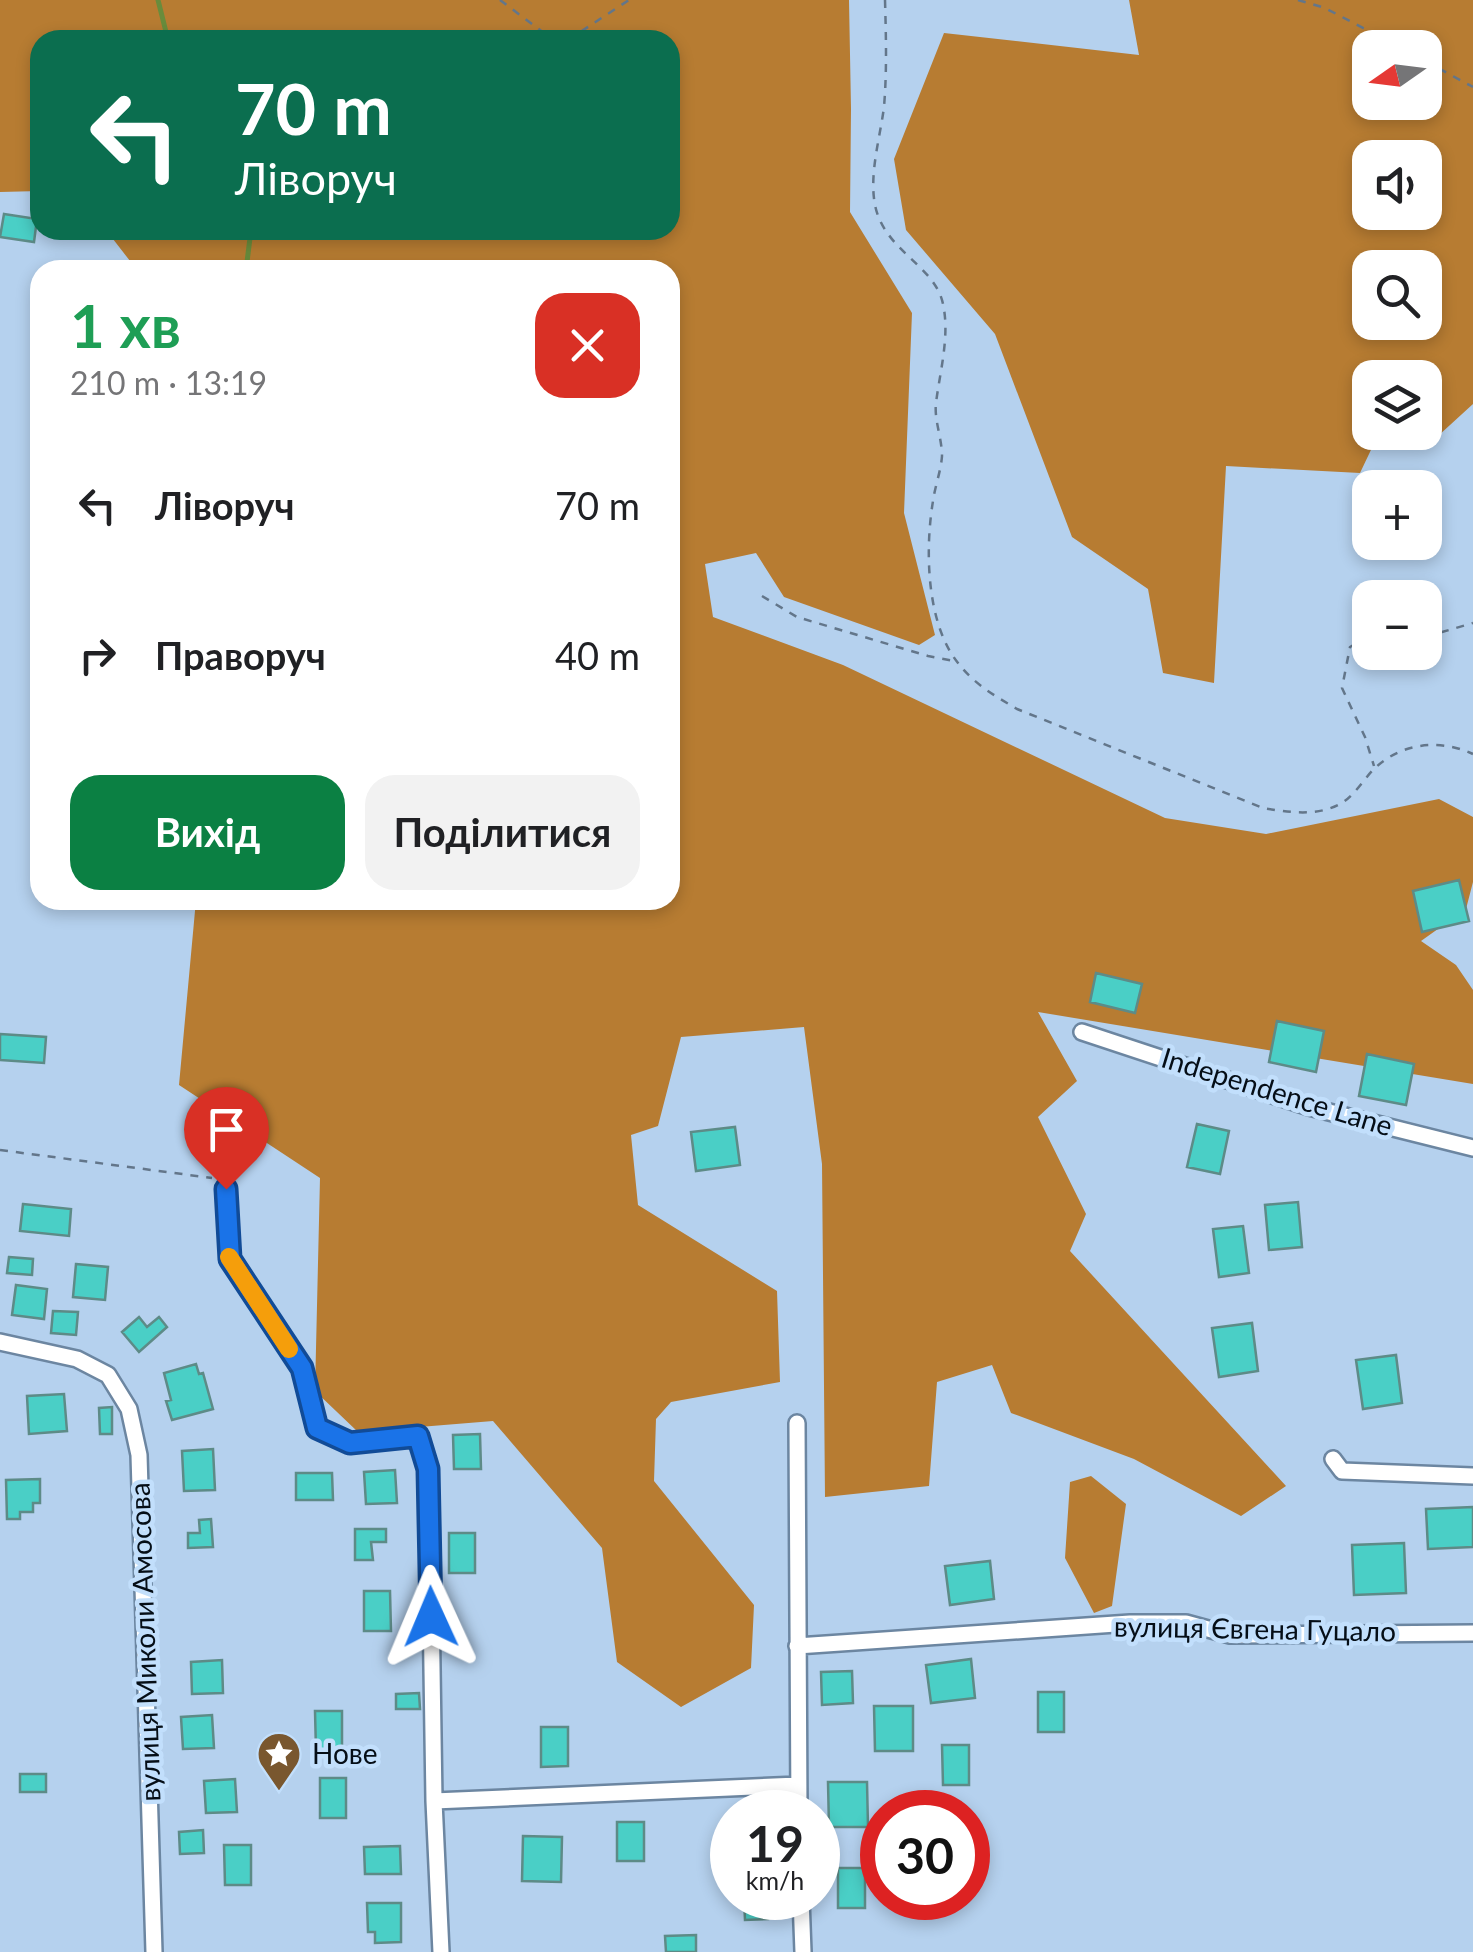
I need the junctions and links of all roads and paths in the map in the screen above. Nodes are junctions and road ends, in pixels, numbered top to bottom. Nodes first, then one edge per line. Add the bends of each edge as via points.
1 (500, 0) edge
2 (628, 0) edge
3 (885, 0) edge
4 (1298, 0) edge
5 (540, 30) edge
6 (583, 30) edge
7 (1367, 30) edge
8 (1442, 69) edge
9 (1473, 86) edge
10 (762, 596) dead end
11 (1473, 623) edge
12 (1442, 632) edge
13 (1352, 646) edge
14 (956, 661) junction
15 (1473, 754) edge
16 (1374, 768) junction
17 (1082, 1032) dead end
18 (1473, 1148) edge
19 (0, 1150) edge
20 (226, 1189) joint
21 (0, 1342) edge
22 (797, 1423) dead end
23 (1333, 1459) dead end
24 (1473, 1476) edge
25 (1473, 1633) edge
26 (797, 1646) junction
27 (798, 1785) junction
28 (798, 1790) edge
29 (434, 1801) junction
30 (801, 1920) edge
31 (154, 1952) edge
32 (440, 1952) edge
33 (802, 1952) edge

1 - 5 path
2 - 6 path
3 - 14 path via 876,206 884,229 930,279 944,306 935,410 942,456 928,572
4 - 7 path
8 - 9 path
10 - 14 path via 797,617
11 - 12 path
13 - 16 path via 1342,688
14 - 16 path via 981,688 1017,709 1263,808 1292,813 1342,804
15 - 16 path via 1427,744
17 - 18 street, Independence Lane via 1309,1107
19 - 20 path via 211,1178
20 - 29 street via 230,1259 302,1368 317,1428 350,1443 418,1436 428,1469
21 - 31 street, вулиця Миколи Амосова via 76,1358 108,1375 129,1410 140,1456
22 - 26 street
23 - 24 street via 1342,1471
25 - 26 street, вулиця Євгена Гуцало via 1230,1635 1186,1623 1130,1623
26 - 27 street
27 - 28 street
27 - 29 street
29 - 32 street
30 - 33 street

